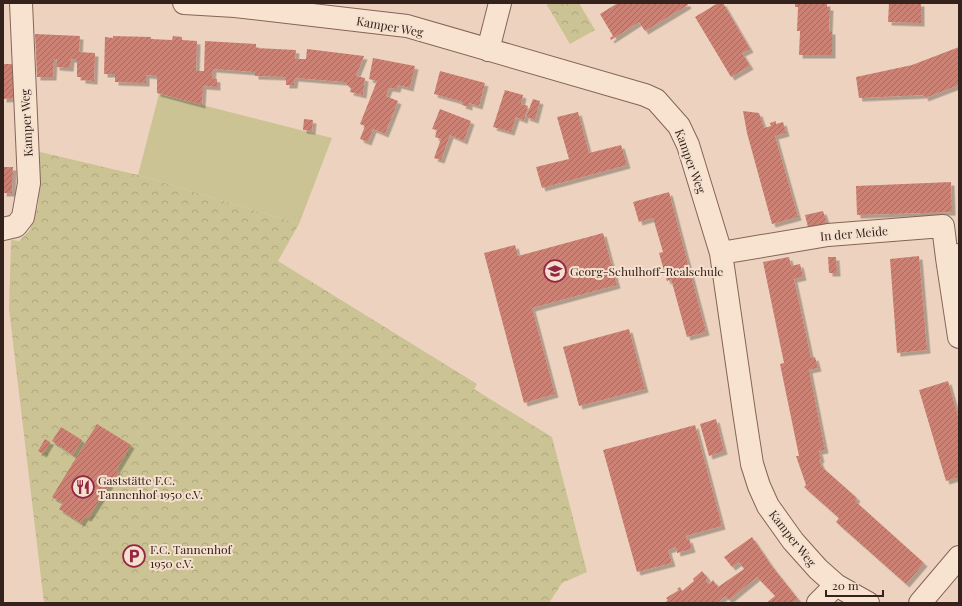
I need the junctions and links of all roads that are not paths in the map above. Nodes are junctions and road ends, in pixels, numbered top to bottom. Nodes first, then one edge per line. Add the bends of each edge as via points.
1 (21, 3) edge
2 (184, 3) edge
3 (500, 3) edge
4 (234, 4) edge
5 (488, 50) junction
6 (3, 229) edge
7 (721, 253) junction
8 (953, 256) edge
9 (959, 337) edge
10 (959, 557) edge
11 (836, 585) junction
12 (818, 603) edge
13 (868, 603) edge
14 (920, 603) edge

1 - 6 street, Kamper Weg via 29,183 23,217 16,226
2 - 4 street, Kamper Weg
3 - 5 street
4 - 5 street, Kamper Weg via 390,23
5 - 7 street, Kamper Weg via 645,94 656,100 679,126 688,145
7 - 8 street, In der Meide via 828,235 943,226
7 - 11 street, Kamper Weg via 752,464 759,486 768,506 793,541
8 - 9 street
10 - 14 street
11 - 12 street
11 - 13 street, Kamper Weg

